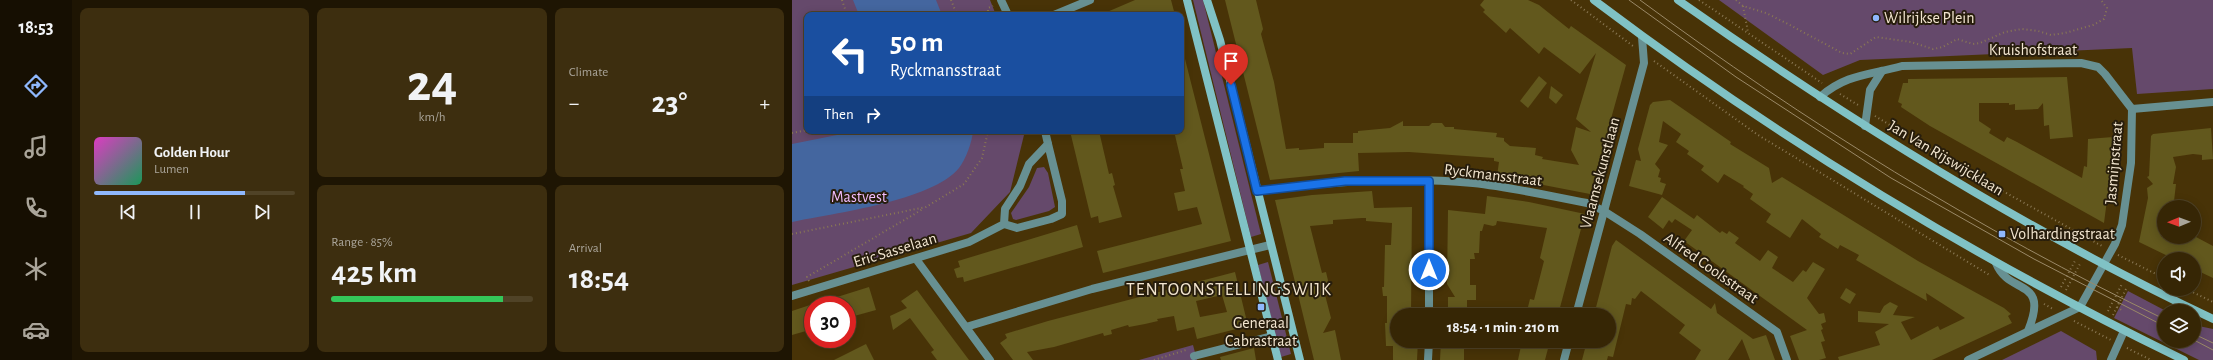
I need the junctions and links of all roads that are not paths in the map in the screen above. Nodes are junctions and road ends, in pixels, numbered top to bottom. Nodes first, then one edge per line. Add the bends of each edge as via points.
1 (1002, 0) edge
2 (1090, 0) edge
3 (1186, 0) edge
4 (1207, 0) edge
5 (1594, 0) edge
6 (1678, 0) edge
7 (1007, 12) edge
8 (1061, 12) edge
9 (1642, 38) junction
10 (1882, 71) junction
11 (1820, 98) junction
12 (2213, 102) edge
13 (2132, 109) junction
14 (1865, 126) junction
15 (1046, 134) edge
16 (1048, 144) junction
17 (1429, 181) junction
18 (1257, 191) junction
19 (1604, 211) junction
20 (1004, 224) junction
21 (1270, 245) junction
22 (1251, 250) junction
23 (916, 259) junction
24 (1996, 263) junction
25 (2104, 264) junction
26 (792, 296) edge
27 (2080, 307) junction
28 (1429, 308) edge
29 (1578, 308) edge
30 (2213, 319) edge
31 (966, 327) junction
32 (2028, 331) junction
33 (2124, 331) junction
34 (1272, 336) junction
35 (1429, 348) edge
36 (1567, 348) edge
37 (1194, 356) road end
38 (990, 360) edge
39 (1278, 360) edge
40 (1300, 360) edge
41 (1428, 360) edge
42 (1564, 360) edge
43 (1787, 360) edge
44 (1968, 360) edge
45 (2111, 360) edge
46 (2184, 360) edge

1 - 7 street
2 - 8 street
3 - 22 main road
4 - 18 main road via 1220,40
5 - 9 main road
6 - 11 main road, Jan Van Rijswijcklaan
9 - 19 street, Vlaamsekunstlaan via 1644,63
9 - 24 main road via 1808,150
10 - 11 street, Kruishofstraat via 1866,72 1830,88
10 - 13 street, Kruishofstraat via 1902,66 2081,63 2098,68 2105,74
10 - 14 street via 1870,90
11 - 14 main road, Jan Van Rijswijcklaan
12 - 13 street
13 - 25 street, Jasmijnstraat via 2133,141 2122,225
14 - 25 main road, Jan Van Rijswijcklaan via 1921,161
15 - 16 street
16 - 20 street via 1029,164 1020,186 1005,208
16 - 20 street via 1062,201 1062,214 1017,228
17 - 18 street, Ryckmansstraat via 1345,181
17 - 19 street, Ryckmansstraat via 1473,183 1513,189 1587,203
17 - 28 street
18 - 21 main road
19 - 29 street, Vlaamsekunstlaan
19 - 43 street, Alfred Coolsstraat via 1777,332
20 - 23 street, Eric Sasselaan via 969,242
21 - 22 street
21 - 40 main road
22 - 31 street via 1092,289
22 - 34 main road
23 - 26 street, Eric Sasselaan
23 - 31 street
24 - 27 main road
24 - 32 street via 2000,274 2030,293 2035,309
25 - 27 street, Jasmijnstraat
25 - 30 main road, Jan Van Rijswijcklaan
27 - 32 street
27 - 33 main road
31 - 38 street
32 - 44 street
33 - 45 street
33 - 46 main road
34 - 37 street
34 - 39 main road
35 - 41 street
36 - 42 street

